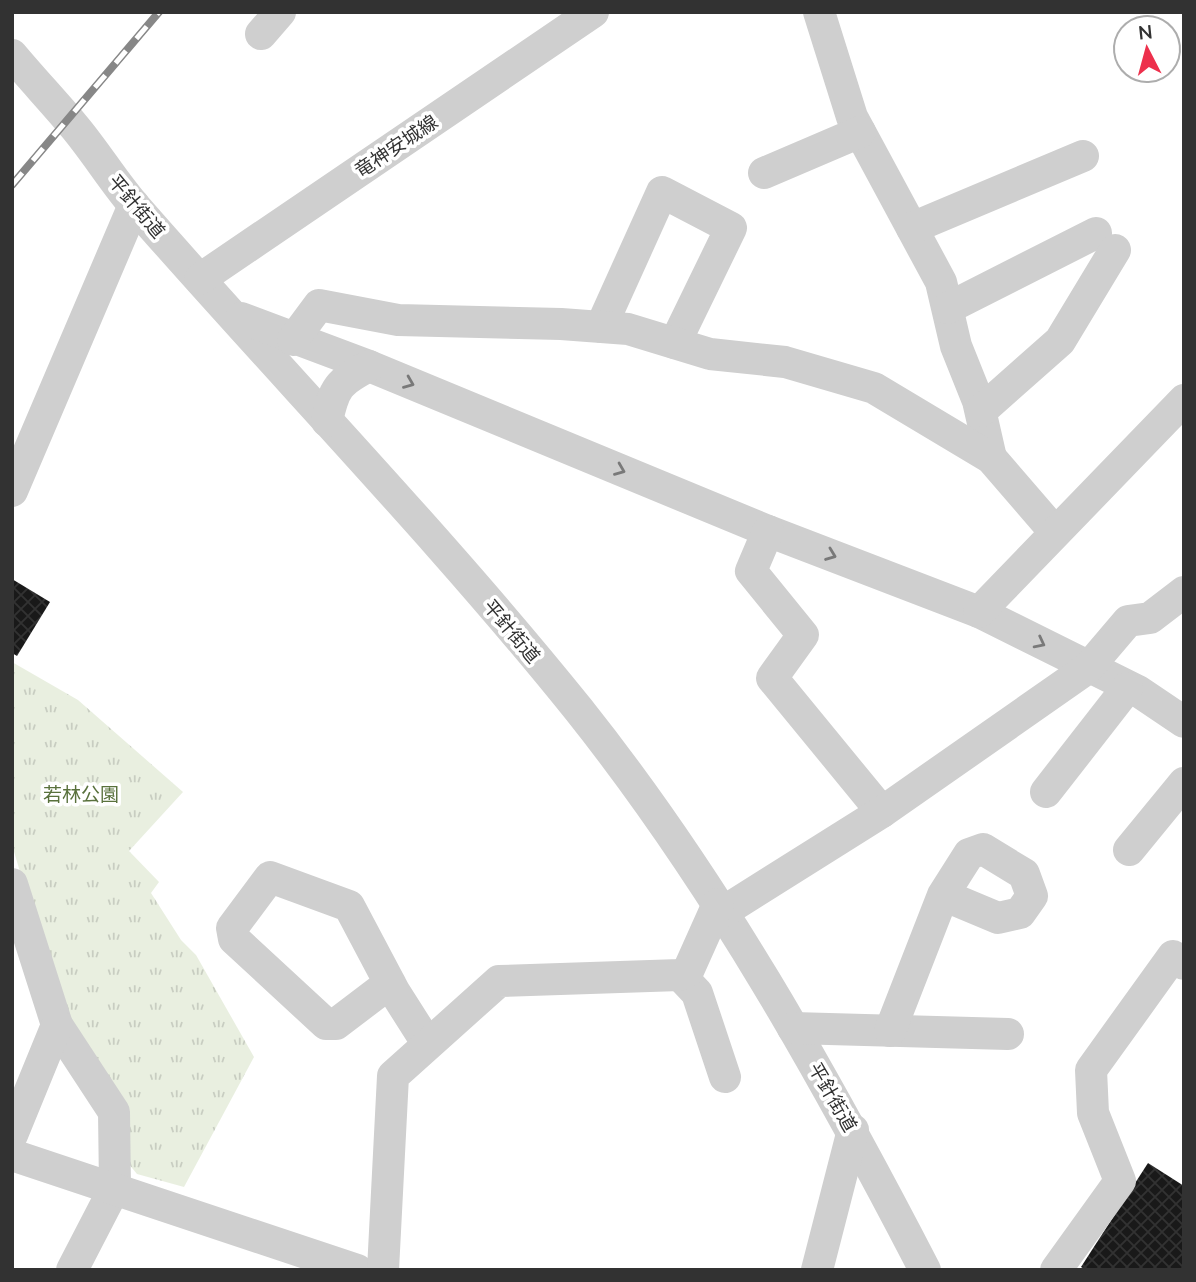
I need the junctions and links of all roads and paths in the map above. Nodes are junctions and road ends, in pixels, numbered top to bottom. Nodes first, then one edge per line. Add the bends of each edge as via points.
1 (593, 12) edge
2 (819, 12) edge
3 (12, 55) edge
4 (860, 132) junction
5 (1083, 156) dead end
6 (764, 173) dead end
7 (134, 205) junction
8 (912, 228) junction
9 (200, 279) junction
10 (948, 308) junction
11 (232, 314) junction
12 (601, 327) junction
13 (293, 340) junction
14 (675, 343) junction
15 (369, 366) junction
16 (1184, 400) edge
17 (981, 411) junction
18 (327, 421) junction
19 (991, 458) junction
20 (12, 491) edge
21 (768, 531) junction
22 (1054, 531) junction
23 (1184, 593) edge
24 (979, 612) junction
25 (1088, 668) junction
26 (1127, 688) junction
27 (1184, 722) edge
28 (1184, 783) edge
29 (1046, 792) dead end
30 (882, 812) junction
31 (1129, 850) dead end
32 (12, 884) edge
33 (943, 895) dead end
34 (720, 908) junction
35 (1184, 964) edge
36 (680, 975) junction
37 (390, 983) junction
38 (57, 1025) junction
39 (793, 1028) junction
40 (890, 1031) junction
41 (1008, 1034) dead end
42 (427, 1044) junction
43 (725, 1077) dead end
44 (853, 1130) junction
45 (12, 1135) edge
46 (12, 1155) edge
47 (114, 1187) junction
48 (72, 1270) edge
49 (356, 1270) edge
50 (383, 1270) edge
51 (817, 1270) edge
52 (925, 1270) edge
53 (1056, 1270) edge

1 - 9 street, 竜神安城線
2 - 4 street
3 - 7 street, 平針街道
4 - 6 street
4 - 8 street
5 - 8 street
7 - 9 street, 平針街道
7 - 20 street
8 - 10 street via 941,282
9 - 11 street, 平針街道
10 - 17 street via 956,346
10 - 17 street via 1106,241 1060,341
11 - 13 street
11 - 18 street, 平針街道
12 - 13 street via 398,320 319,305
12 - 14 street via 628,329
12 - 14 street via 662,192 731,228
13 - 15 street
14 - 19 street via 710,354 785,362 874,388
15 - 18 street via 342,382 332,395
15 -> 21 street
16 - 22 street
17 - 19 street
18 - 34 street, 平針街道 via 580,713
19 - 22 street
21 -> 24 street
21 - 30 street via 751,571 803,635 772,678
22 - 24 street
23 - 25 street via 1150,618 1128,621
24 -> 25 street
25 - 26 street
25 - 30 street
26 - 27 street
26 - 29 street
28 - 31 street
30 - 34 street
32 - 38 street
33 - 40 street
34 - 36 street via 688,971
34 - 39 street, 平針街道
35 - 53 street via 1173,956 1091,1070 1093,1113 1120,1181
36 - 42 street via 499,981
36 - 43 street via 697,993
37 - 37 street via 349,906 270,877 232,928 234,939 326,1024 336,1024
37 - 42 street
38 - 45 street
38 - 47 street via 114,1112
39 - 40 street
39 - 44 street, 平針街道
40 - 41 street
42 - 50 street via 393,1076
44 - 51 street
44 - 52 street, 平針街道
46 - 47 street
47 - 48 street
47 - 49 street

